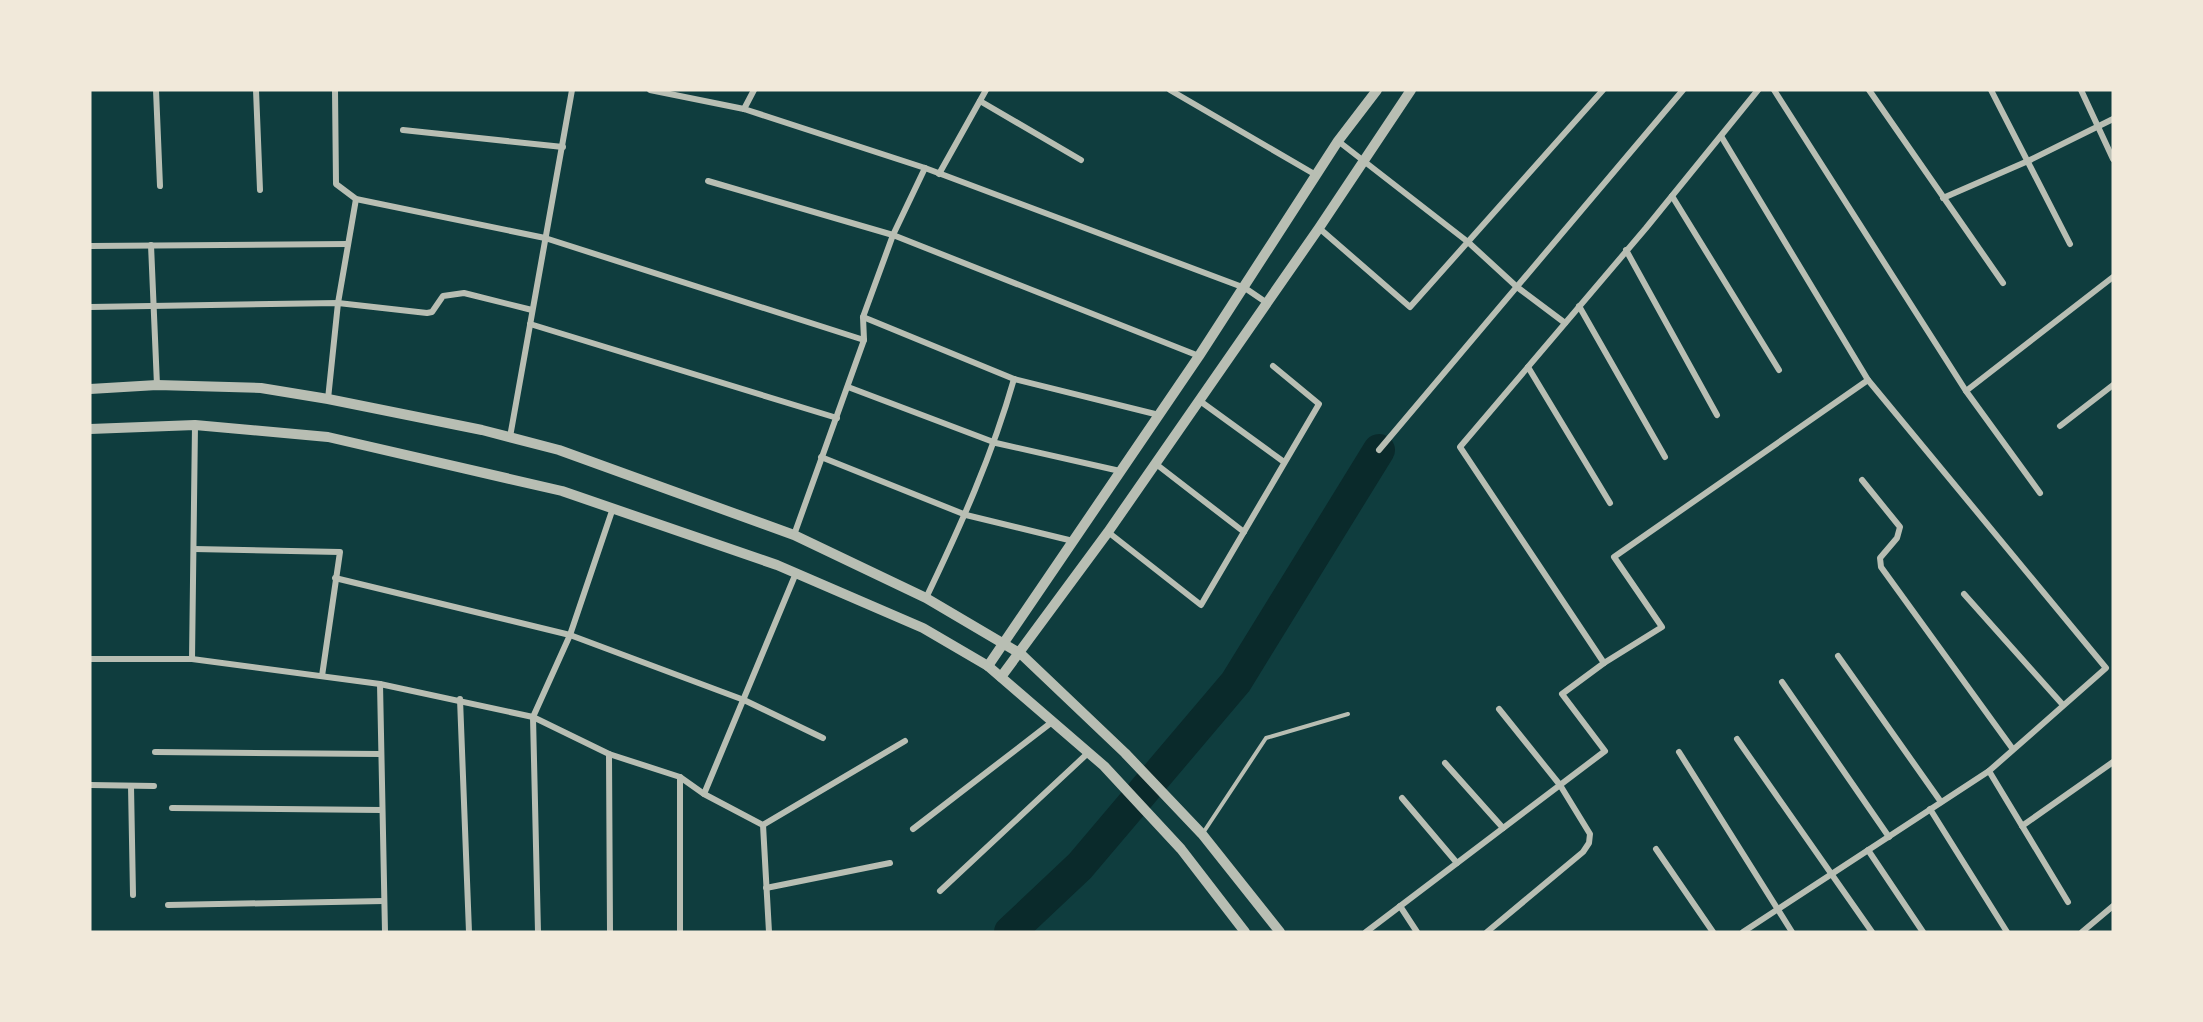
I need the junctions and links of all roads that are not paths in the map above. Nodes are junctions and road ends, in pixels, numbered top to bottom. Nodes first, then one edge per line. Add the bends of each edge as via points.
1 (156, 90) edge
2 (256, 90) edge
3 (335, 90) edge
4 (572, 90) edge
5 (650, 90) edge
6 (754, 90) edge
7 (986, 90) edge
8 (1170, 90) edge
9 (1377, 90) edge
10 (1411, 90) edge
11 (1603, 90) edge
12 (1683, 90) edge
13 (1758, 90) edge
14 (1774, 90) edge
15 (1868, 90) edge
16 (1991, 90) edge
17 (2081, 90) edge
18 (980, 101) junction
19 (744, 109) junction
20 (2113, 119) edge
21 (2099, 126) junction
22 (403, 130) dead end
23 (1721, 136) junction
24 (1338, 141) junction
25 (563, 147) junction
26 (2113, 159) edge
27 (1081, 160) dead end
28 (1364, 161) junction
29 (2028, 161) junction
30 (926, 168) junction
31 (939, 174) junction
32 (1316, 175) junction
33 (708, 181) dead end
34 (160, 186) dead end
35 (260, 190) dead end
36 (1672, 196) junction
37 (1943, 198) junction
38 (356, 199) junction
39 (1319, 228) junction
40 (893, 235) junction
41 (545, 238) junction
42 (1468, 242) junction
43 (348, 244) junction
44 (2070, 244) dead end
45 (152, 245) junction
46 (90, 246) edge
47 (1626, 250) junction
48 (2113, 277) edge
49 (2003, 283) dead end
50 (1517, 287) junction
51 (1245, 288) junction
52 (338, 303) junction
53 (1267, 303) junction
54 (153, 305) junction
55 (1580, 306) junction
56 (90, 307) edge
57 (532, 310) junction
58 (863, 317) junction
59 (1565, 323) junction
60 (530, 324) junction
61 (864, 340) junction
62 (1199, 356) junction
63 (1273, 366) dead end
64 (1528, 367) junction
65 (1779, 370) dead end
66 (1014, 379) junction
67 (1868, 380) junction
68 (158, 385) junction
69 (2113, 385) edge
70 (848, 387) junction
71 (90, 389) edge
72 (1966, 391) junction
73 (328, 399) junction
74 (1200, 401) junction
75 (1159, 415) junction
76 (1716, 415) dead end
77 (837, 418) junction
78 (195, 425) junction
79 (2060, 426) dead end
80 (90, 429) edge
81 (510, 437) junction
82 (996, 443) junction
83 (1379, 450) dead end
84 (821, 457) junction
85 (1665, 457) dead end
86 (1284, 462) junction
87 (1156, 464) junction
88 (1120, 471) junction
89 (1862, 480) dead end
90 (2040, 493) dead end
91 (1610, 503) dead end
92 (613, 508) junction
93 (966, 515) junction
94 (1108, 532) junction
95 (1244, 532) junction
96 (794, 535) junction
97 (1073, 541) junction
98 (194, 549) junction
99 (796, 573) junction
100 (335, 578) junction
101 (1964, 594) dead end
102 (926, 597) junction
103 (570, 635) junction
104 (1003, 644) junction
105 (1021, 654) junction
106 (1838, 656) dead end
107 (192, 658) junction
108 (90, 659) edge
109 (1604, 663) junction
110 (988, 666) junction
111 (322, 676) junction
112 (1001, 677) junction
113 (1782, 682) dead end
114 (380, 684) junction
115 (460, 699) junction
116 (744, 700) junction
117 (2063, 705) junction
118 (1499, 709) dead end
119 (1348, 714) dead end
120 (533, 717) junction
121 (1052, 722) junction
122 (823, 738) dead end
123 (1737, 739) dead end
124 (905, 741) dead end
125 (2013, 748) junction
126 (155, 752) dead end
127 (1679, 752) dead end
128 (1088, 753) junction
129 (381, 754) junction
130 (609, 754) junction
131 (2113, 762) edge
132 (1445, 763) dead end
133 (1989, 771) junction
134 (680, 777) junction
135 (1560, 784) junction
136 (90, 785) edge
137 (131, 786) junction
138 (154, 786) dead end
139 (704, 794) junction
140 (1402, 798) dead end
141 (1941, 802) junction
142 (172, 808) dead end
143 (1930, 809) junction
144 (382, 810) junction
145 (762, 825) junction
146 (2022, 826) junction
147 (1503, 828) junction
148 (913, 829) dead end
149 (1203, 834) junction
150 (1889, 837) junction
151 (1656, 849) dead end
152 (1868, 850) junction
153 (1457, 862) junction
154 (890, 863) dead end
155 (1833, 873) junction
156 (766, 888) junction
157 (940, 891) dead end
158 (133, 895) dead end
159 (384, 901) junction
160 (2068, 902) dead end
161 (168, 905) dead end
162 (1400, 906) junction
163 (2113, 906) edge
164 (1777, 910) junction
165 (385, 932) edge
166 (469, 932) edge
167 (538, 932) edge
168 (610, 932) edge
169 (680, 932) edge
170 (769, 932) edge
171 (1245, 932) edge
172 (1280, 932) edge
173 (1366, 932) edge
174 (1417, 932) edge
175 (1487, 932) edge
176 (1713, 932) edge
177 (1743, 932) edge
178 (1792, 932) edge
179 (1872, 932) edge
180 (1923, 932) edge
181 (2007, 932) edge
182 (2082, 932) edge

1 - 34 street
2 - 35 street
3 - 38 street via 336,184
4 - 25 street
5 - 19 street
6 - 19 street
7 - 18 street
8 - 32 street
9 - 24 street
10 - 28 street
11 - 42 street
12 - 50 street
13 - 23 street
14 - 72 street
15 - 37 street
16 - 29 street
17 - 21 street
18 - 27 street
18 - 31 street
19 - 30 street
20 - 21 street
21 - 26 street
21 - 29 street
22 - 25 street
23 - 36 street
23 - 67 street
24 - 28 street
24 - 32 street
25 - 41 street
28 - 39 street
28 - 42 street
29 - 37 street
29 - 44 street
30 - 31 street
30 - 40 street
31 - 51 street
32 - 51 street
33 - 40 street
36 - 47 street
36 - 65 street
37 - 49 street
38 - 41 street
38 - 43 street
39 - 42 street via 1410,307
39 - 53 street
40 - 58 street
40 - 62 street
41 - 57 street
41 - 61 street
42 - 50 street
43 - 45 street
43 - 52 street
45 - 46 street
45 - 54 street
47 - 55 street
47 - 76 street
48 - 72 street
50 - 59 street
50 - 83 street
51 - 53 street
51 - 62 street
52 - 54 street
52 - 57 street via 427,313 443,296 464,293
52 - 73 street
53 - 74 street
54 - 56 street
54 - 68 street
55 - 59 street
55 - 85 street
57 - 60 street
58 - 61 street
58 - 66 street
59 - 64 street
60 - 77 street
60 - 81 street
61 - 70 street
62 - 75 street
63 - 86 street via 1319,404
64 - 91 street
64 - 109 street via 1460,447
66 - 75 street
66 - 82 street
67 - 109 street via 1614,557 1662,627
67 - 117 street via 2106,668
68 - 71 street
68 - 73 street via 261,388
69 - 79 street
70 - 77 street
70 - 82 street
72 - 90 street
73 - 81 street
74 - 86 street
74 - 87 street
75 - 88 street
77 - 84 street
78 - 80 street
78 - 92 street via 328,437 562,491
78 - 98 street
81 - 96 street via 559,450
82 - 88 street
82 - 93 street
84 - 93 street
84 - 96 street
86 - 95 street
87 - 94 street
87 - 95 street
88 - 97 street
89 - 125 street via 1900,527 1898,538 1880,558 1881,567
92 - 99 street
92 - 103 street
93 - 97 street
93 - 102 street
94 - 95 street via 1200,605
94 - 105 street
96 - 102 street
97 - 104 street
98 - 100 street via 340,552
98 - 107 street
99 - 110 street via 923,628
99 - 116 street
100 - 103 street
100 - 111 street
101 - 117 street
102 - 104 street
103 - 116 street
103 - 120 street
104 - 105 street
104 - 110 street
105 - 112 street
105 - 149 street
106 - 141 street
107 - 108 street
107 - 111 street
109 - 135 street via 1562,694 1605,751
110 - 112 street
111 - 114 street
112 - 121 street
113 - 150 street
114 - 115 street
114 - 129 street
115 - 120 street
115 - 166 street
116 - 122 street
116 - 139 street
117 - 125 street
118 - 135 street
119 - 149 lane via 1266,738
120 - 130 street
120 - 167 street
121 - 128 street
121 - 148 street
123 - 155 street
124 - 145 street
125 - 133 street
126 - 129 street
127 - 164 street
128 - 157 street
128 - 171 street via 1188,858
129 - 144 street
130 - 134 street
130 - 168 street
131 - 146 street
132 - 147 street
133 - 141 street
133 - 146 street
134 - 139 street
134 - 169 street
135 - 147 street
135 - 175 street via 1590,834 1590,843
136 - 137 street
137 - 138 street
137 - 158 street
139 - 145 street
140 - 153 street
141 - 143 street
142 - 144 street
143 - 150 street
143 - 181 street
144 - 159 street
145 - 156 street
146 - 160 street
147 - 153 street
149 - 172 street
150 - 152 street
151 - 176 street
152 - 155 street
152 - 180 street
153 - 162 street
154 - 156 street
155 - 164 street
155 - 179 street
156 - 170 street
159 - 161 street
159 - 165 street
162 - 173 street
162 - 174 street
163 - 182 street
164 - 177 street
164 - 178 street

